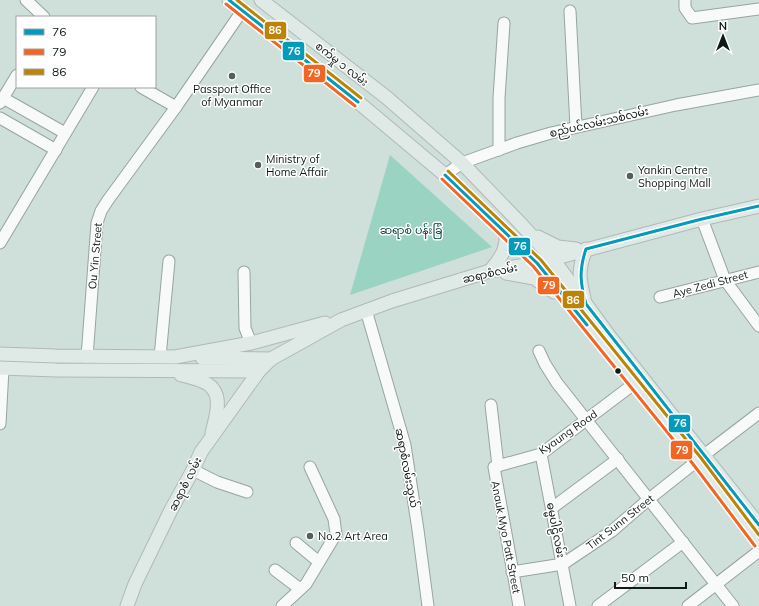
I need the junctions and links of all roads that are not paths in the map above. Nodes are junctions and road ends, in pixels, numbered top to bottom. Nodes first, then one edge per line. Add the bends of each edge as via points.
1 (26, 0) edge
2 (229, 0) edge
3 (261, 0) edge
4 (685, 0) edge
5 (759, 9) edge
6 (242, 11) junction
7 (570, 11) dead end
8 (43, 16) edge
9 (504, 22) dead end
10 (16, 77) edge
11 (92, 88) edge
12 (143, 88) edge
13 (759, 90) edge
14 (2, 100) edge
15 (176, 107) junction
16 (0, 118) edge
17 (576, 127) junction
18 (65, 133) junction
19 (56, 150) junction
20 (499, 150) junction
21 (457, 160) junction
22 (445, 175) junction
23 (759, 206) edge
24 (702, 219) junction
25 (519, 222) junction
26 (506, 234) junction
27 (0, 243) edge
28 (586, 249) junction
29 (553, 259) junction
30 (169, 261) dead end
31 (537, 263) junction
32 (490, 271) junction
33 (244, 272) dead end
34 (759, 272) edge
35 (725, 280) junction
36 (660, 297) dead end
37 (581, 309) junction
38 (366, 310) junction
39 (341, 320) junction
40 (759, 326) edge
41 (250, 343) junction
42 (539, 351) dead end
43 (2, 354) edge
44 (87, 357) junction
45 (106, 357) junction
46 (160, 357) junction
47 (175, 357) junction
48 (271, 359) junction
49 (2, 368) edge
50 (168, 370) junction
51 (106, 371) junction
52 (259, 371) junction
53 (635, 383) junction
54 (491, 405) dead end
55 (759, 413) edge
56 (586, 420) junction
57 (0, 424) edge
58 (212, 437) junction
59 (541, 454) junction
60 (701, 458) junction
61 (618, 459) junction
62 (310, 467) dead end
63 (496, 467) junction
64 (193, 470) junction
65 (247, 492) dead end
66 (649, 499) junction
67 (552, 508) junction
68 (759, 525) edge
69 (683, 542) junction
70 (296, 543) dead end
71 (759, 543) edge
72 (759, 551) edge
73 (320, 562) junction
74 (563, 564) junction
75 (275, 570) dead end
76 (512, 572) junction
77 (716, 584) junction
78 (300, 589) junction
79 (127, 606) edge
80 (282, 606) edge
81 (428, 606) edge
82 (520, 606) edge
83 (570, 606) edge
84 (598, 606) edge
85 (688, 606) edge
86 (733, 606) edge

1 - 8 street
2 - 6 main road, စက်မှု ၁ လမ်း
3 - 21 main road, စက်မှု ၁ လမ်း via 386,98
4 - 5 street via 692,18
6 - 15 street, Ou Yin Street
6 - 22 main road, စက်မှု ၁ လမ်း via 358,102
7 - 17 street
9 - 20 street via 499,98
10 - 14 street
11 - 18 street
12 - 15 street
13 - 17 street, စည်ပင်လမ်းသစ်လမ်း via 689,102
14 - 18 street
15 - 44 street, Ou Yin Street via 101,211 97,223
16 - 19 street
17 - 20 street, စည်ပင်လမ်းသစ်လမ်း
18 - 19 street
19 - 27 street
20 - 21 street, စည်ပင်လမ်းသစ်လမ်း
21 - 22 street, စည်ပင်လမ်းသစ်လမ်း
21 - 25 main road
22 - 26 main road
23 - 24 main road, ဆရာစံလမ်း
24 - 28 main road, ဆရာစံလမ်း
24 - 35 street
25 - 28 main road via 542,240 558,247
25 - 29 main road
26 - 31 main road
26 - 32 main road via 502,256
28 - 29 main road, ဆရာစံလမ်း
28 - 37 main road via 579,273
29 - 31 main road, ဆရာစံလမ်း
29 - 37 main road
30 - 46 street
31 - 32 main road, ဆရာစံလမ်း
31 - 37 main road
32 - 37 main road via 534,278
32 - 38 main road, ဆရာစံလမ်း
33 - 41 street via 245,328
34 - 35 street, Aye Zedi Street
35 - 36 street, Aye Zedi Street
35 - 40 street
37 - 53 main road
37 - 60 main road
38 - 39 main road, ဆရာစံလမ်း
38 - 81 street, ဆရာစံလမ်းသွယ် via 405,445
39 - 41 main road
39 - 48 main road, ဆရာစံလမ်း
41 - 47 main road
42 - 56 street via 557,382
43 - 44 main road
43 - 49 main road
44 - 45 main road
45 - 46 main road
45 - 51 main road
46 - 47 main road
47 - 48 main road
48 - 52 main road, ဆရာစံလမ်း
49 - 51 main road
49 - 57 street
50 - 51 main road
50 - 52 main road
50 - 58 main road via 201,381 213,388 217,398 217,413
52 - 58 main road, ဆရာစံ လမ်း
53 - 56 street, Kyaung Road
53 - 60 main road
54 - 63 street, Anauk Myo Patt Street
55 - 60 street, Tint Sunn Street
56 - 59 street, Kyaung Road
56 - 61 street
58 - 64 main road, ဆရာစံ လမ်း via 201,452
59 - 63 street, Kyaung Road
59 - 67 street, ဓမ္မပါဠိလမ်း
60 - 66 street, Tint Sunn Street
60 - 68 main road
60 - 71 main road
61 - 66 street
61 - 67 street
62 - 73 street via 334,518 336,531 335,538
63 - 76 street, Anauk Myo Patt Street
64 - 65 street via 217,482
64 - 79 main road, ဆရာစံ လမ်း via 135,584
66 - 69 street
66 - 74 street, Tint Sunn Street via 612,531
67 - 74 street, ဓမ္မပါဠိလမ်း
69 - 77 street
69 - 84 street
70 - 73 street
72 - 77 street
73 - 78 street
74 - 76 street, Tint Sunn Street
74 - 83 street, ဓမ္မပါဠိလမ်း
75 - 78 street
76 - 82 street, Anauk Myo Patt Street
77 - 85 street
77 - 86 street
78 - 80 street

